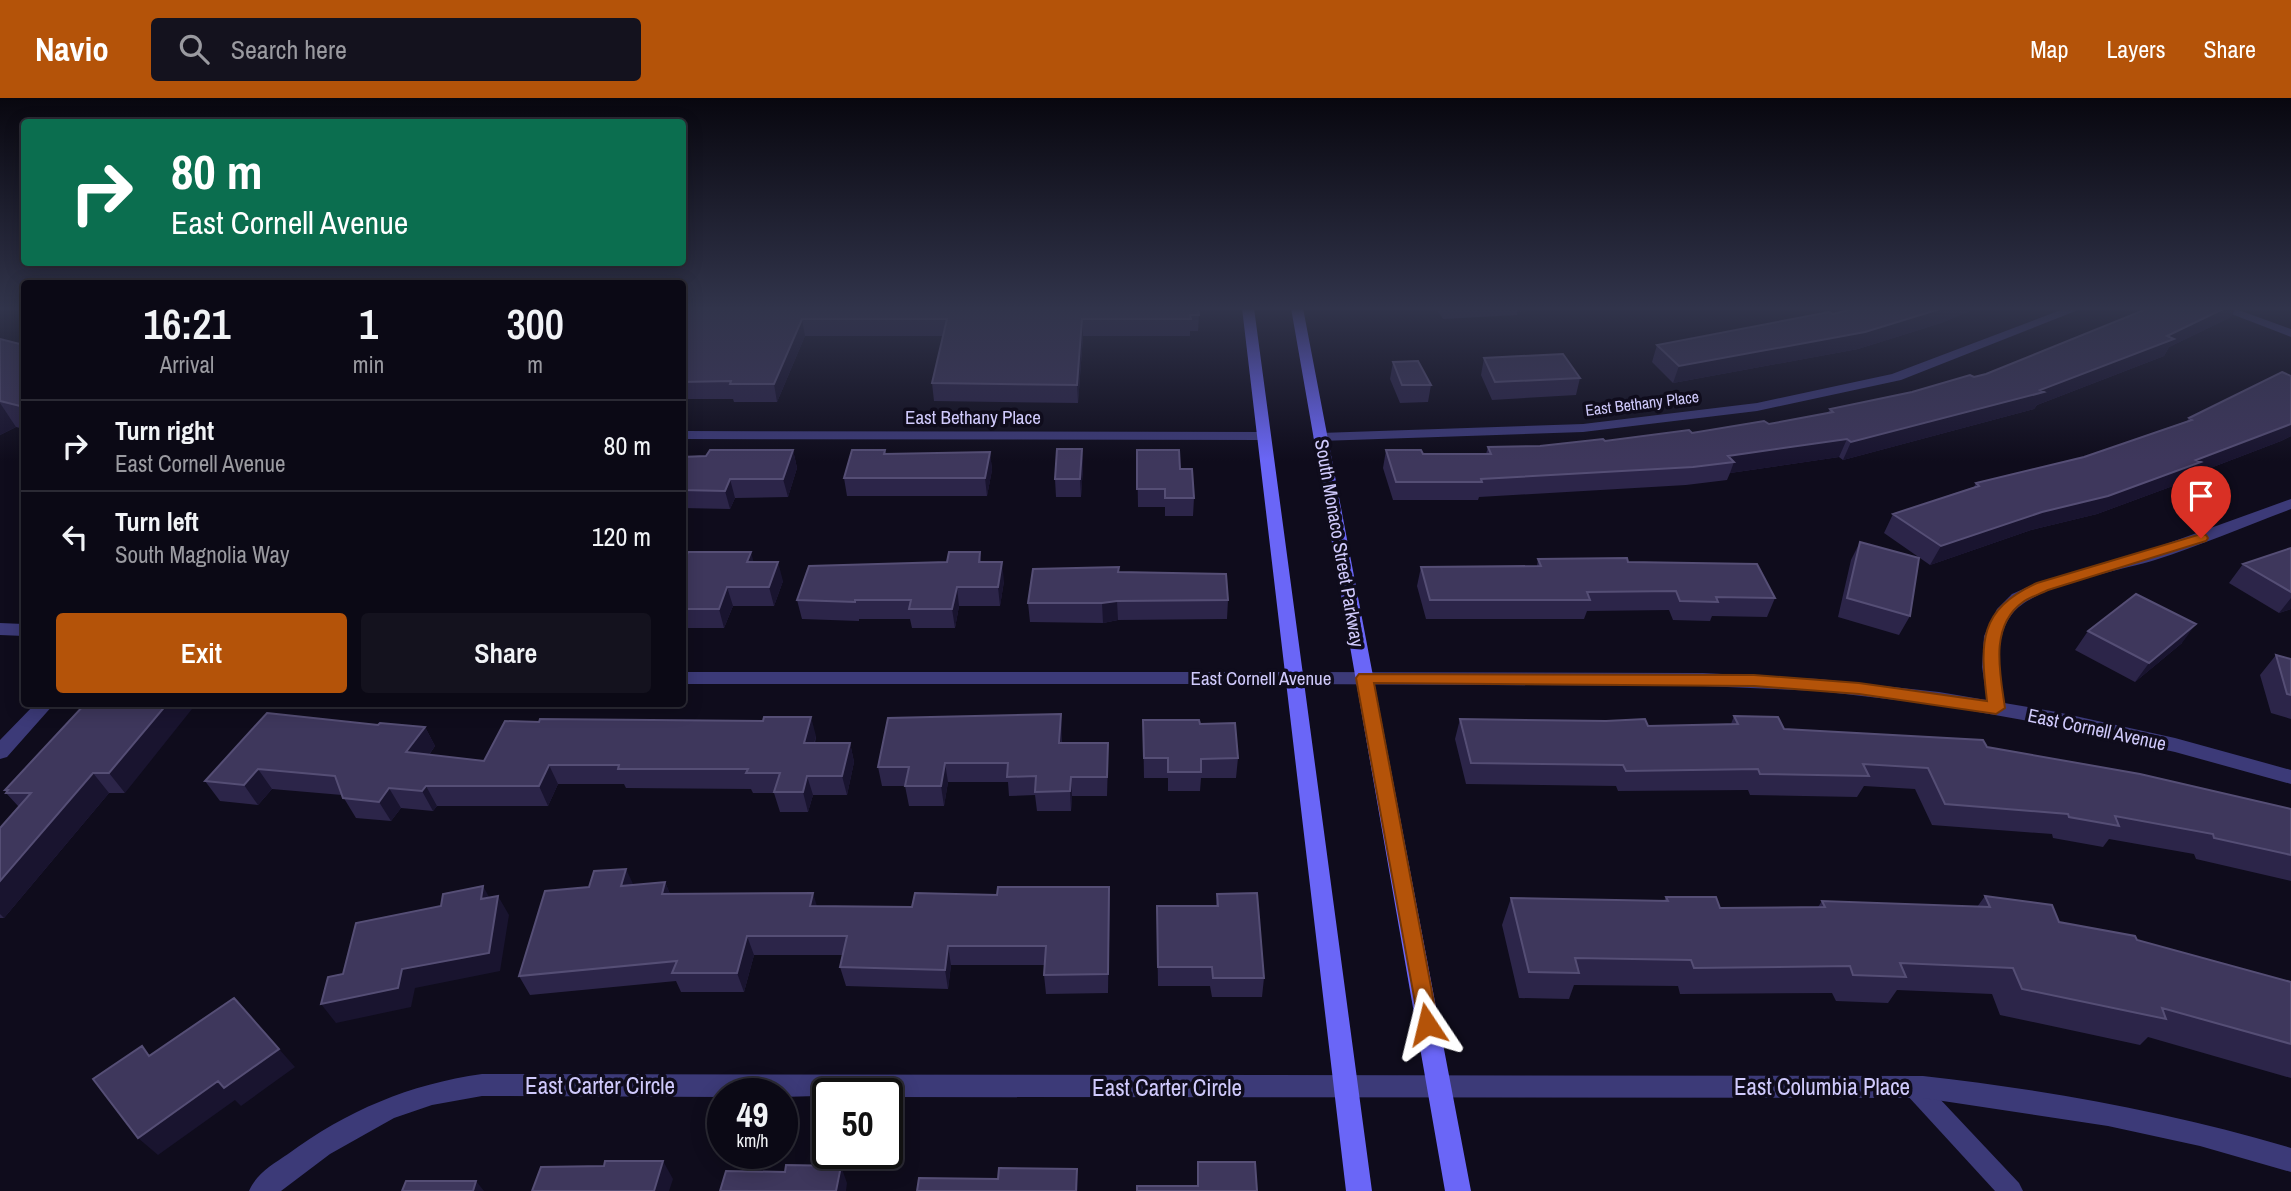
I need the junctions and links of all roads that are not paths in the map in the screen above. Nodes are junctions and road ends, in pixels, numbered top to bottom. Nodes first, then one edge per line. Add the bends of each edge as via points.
1 (1254, 359) edge
2 (1306, 359) edge
3 (1943, 359) edge
4 (686, 435) edge
5 (1264, 436) junction
6 (1320, 436) junction
7 (2291, 504) edge
8 (0, 629) edge
9 (21, 630) edge
10 (686, 678) edge
11 (1295, 678) junction
12 (1364, 678) junction
13 (42, 707) edge
14 (1996, 708) junction
15 (0, 752) edge
16 (2291, 777) edge
17 (1346, 1087) junction
18 (1438, 1087) junction
19 (1913, 1087) junction
20 (2291, 1160) edge
21 (262, 1191) edge
22 (1360, 1191) edge
23 (1458, 1191) edge
24 (2011, 1191) edge

1 - 5 main road
2 - 6 main road, South Monaco Street Parkway
3 - 6 street, East Bethany Place via 1896,377 1757,407 1583,428
4 - 5 street, East Bethany Place
5 - 11 main road
6 - 12 main road, South Monaco Street Parkway
7 - 14 street via 2151,556 2018,598 2003,613 1993,636
8 - 9 street
10 - 11 street, East Cornell Avenue
11 - 12 street, East Cornell Avenue
11 - 17 main road
12 - 14 street, East Cornell Avenue via 1754,680
12 - 18 main road, South Monaco Street Parkway
13 - 15 street
14 - 16 street, East Cornell Avenue via 2134,735
17 - 18 street, East Columbia Place
17 - 21 street, East Carter Circle via 482,1085 449,1089 357,1121
17 - 22 main road
18 - 19 street, East Columbia Place
18 - 23 main road, South Monaco Street Parkway
19 - 20 street, East Columbia Place via 2081,1108 2172,1126
19 - 24 lane

